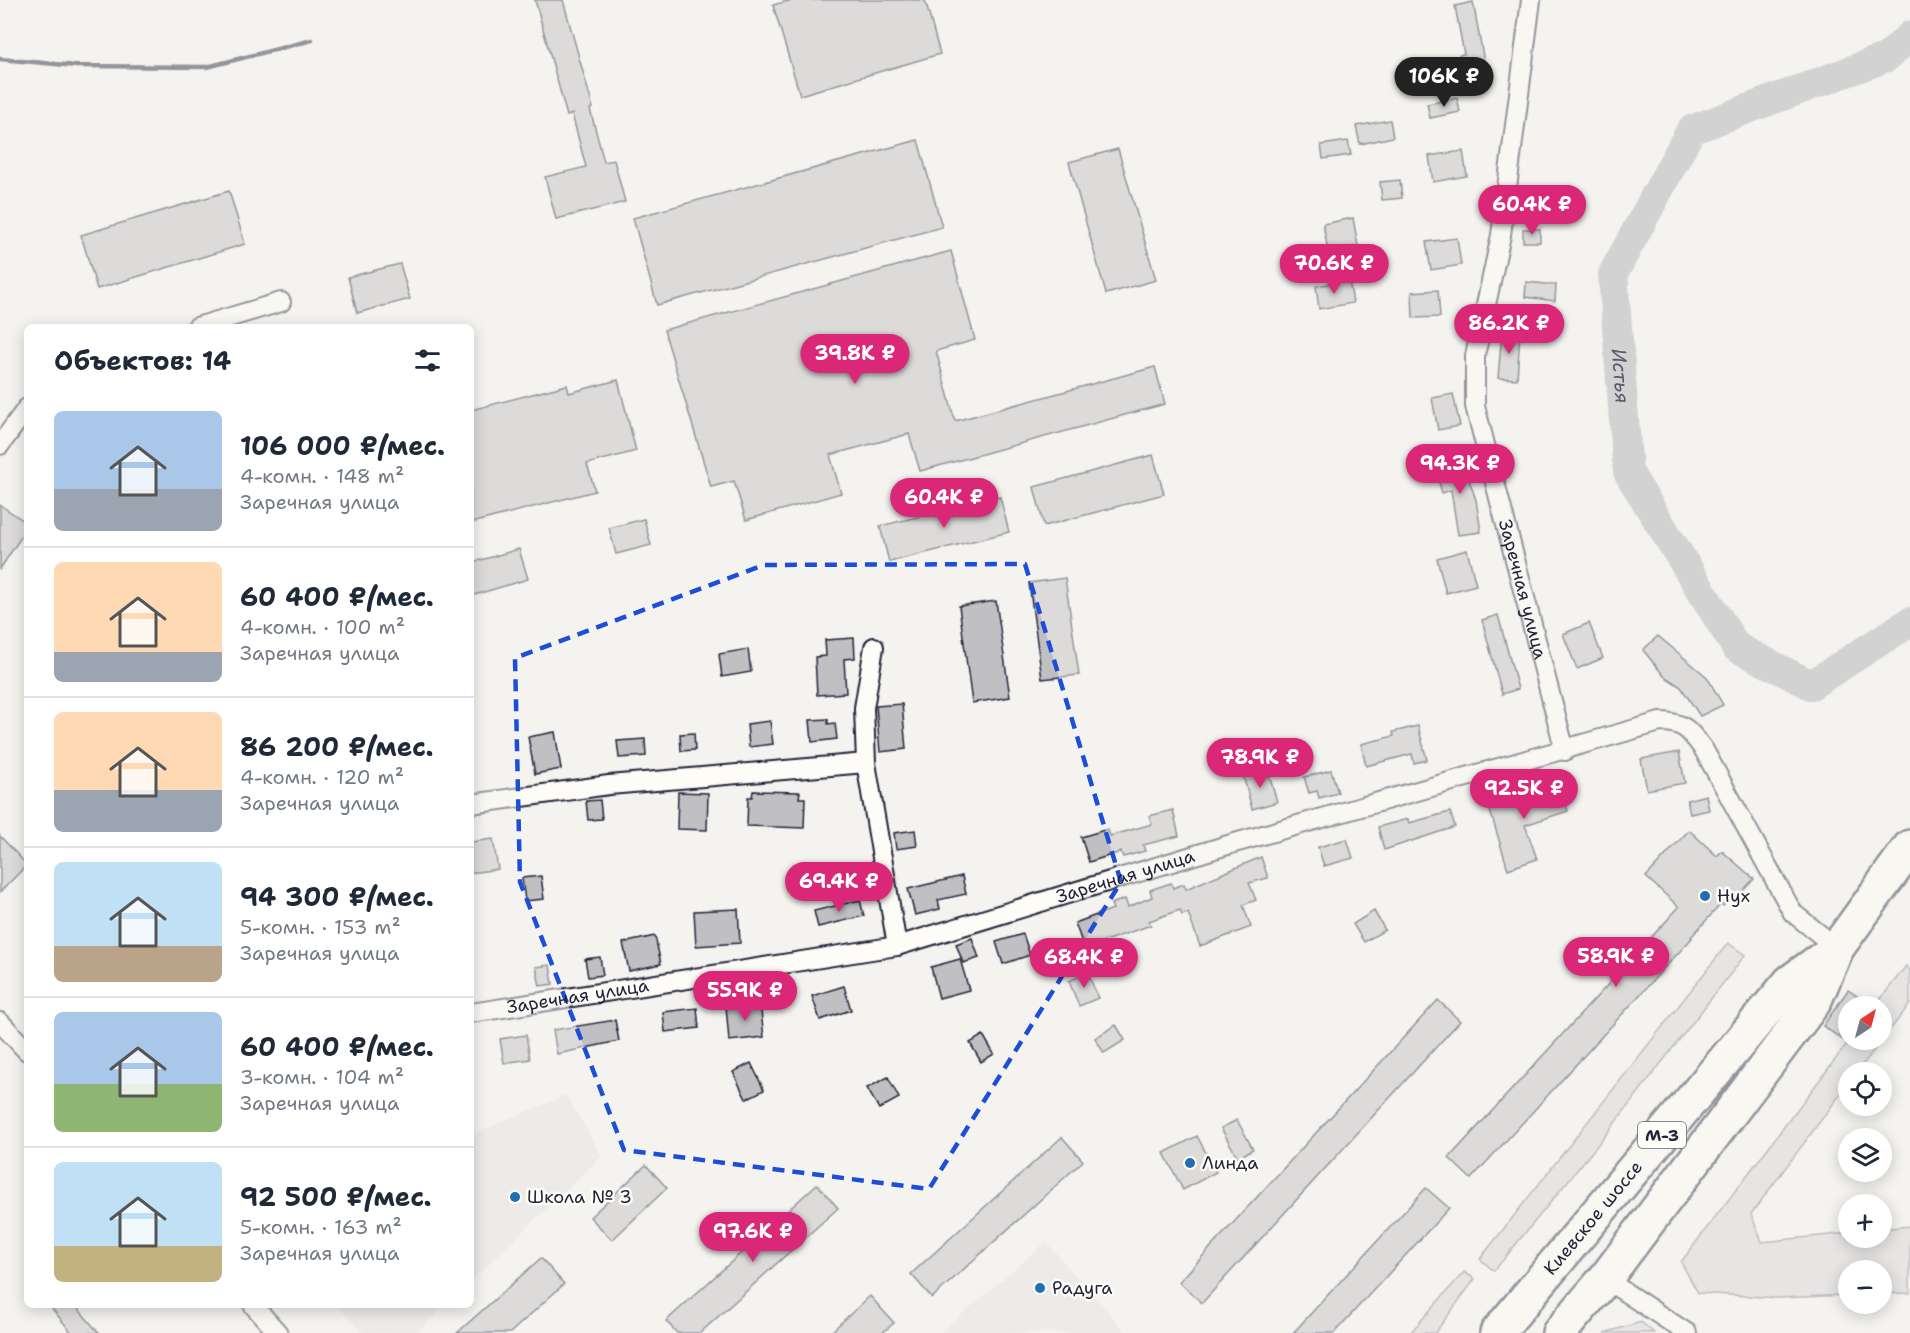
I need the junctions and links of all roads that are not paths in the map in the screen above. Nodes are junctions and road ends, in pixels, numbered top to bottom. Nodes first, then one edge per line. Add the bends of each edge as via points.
1 (1531, 0) edge
2 (281, 302) dead end
3 (206, 324) edge
4 (24, 412) edge
5 (0, 445) edge
6 (874, 647) dead end
7 (1565, 751) junction
8 (866, 763) junction
9 (474, 804) edge
10 (1910, 847) edge
11 (897, 946) junction
12 (1837, 948) junction
13 (474, 1013) edge
14 (0, 1022) edge
15 (24, 1048) edge
16 (1605, 1279) junction
17 (256, 1308) edge
18 (278, 1333) edge
19 (1497, 1333) edge
20 (1559, 1333) edge
21 (1687, 1333) edge

1 - 7 street, Заречная улица via 1501,235 1475,356 1476,406
2 - 3 street
4 - 5 street
6 - 8 street via 864,708
7 - 11 street, Заречная улица via 1231,844
7 - 12 street, Заречная улица via 1660,722 1676,722 1688,730 1704,750 1793,914
8 - 9 street via 609,784
8 - 11 street
10 - 12 highway, Киевское шоссе / М-3
11 - 13 street, Заречная улица
12 - 16 highway, Киевское шоссе / М-3 via 1814,1002
12 - 19 highway, Киевское шоссе / М-3 via 1790,982
14 - 15 street
16 - 20 highway, Киевское шоссе / М-3
16 - 21 street
17 - 18 street

